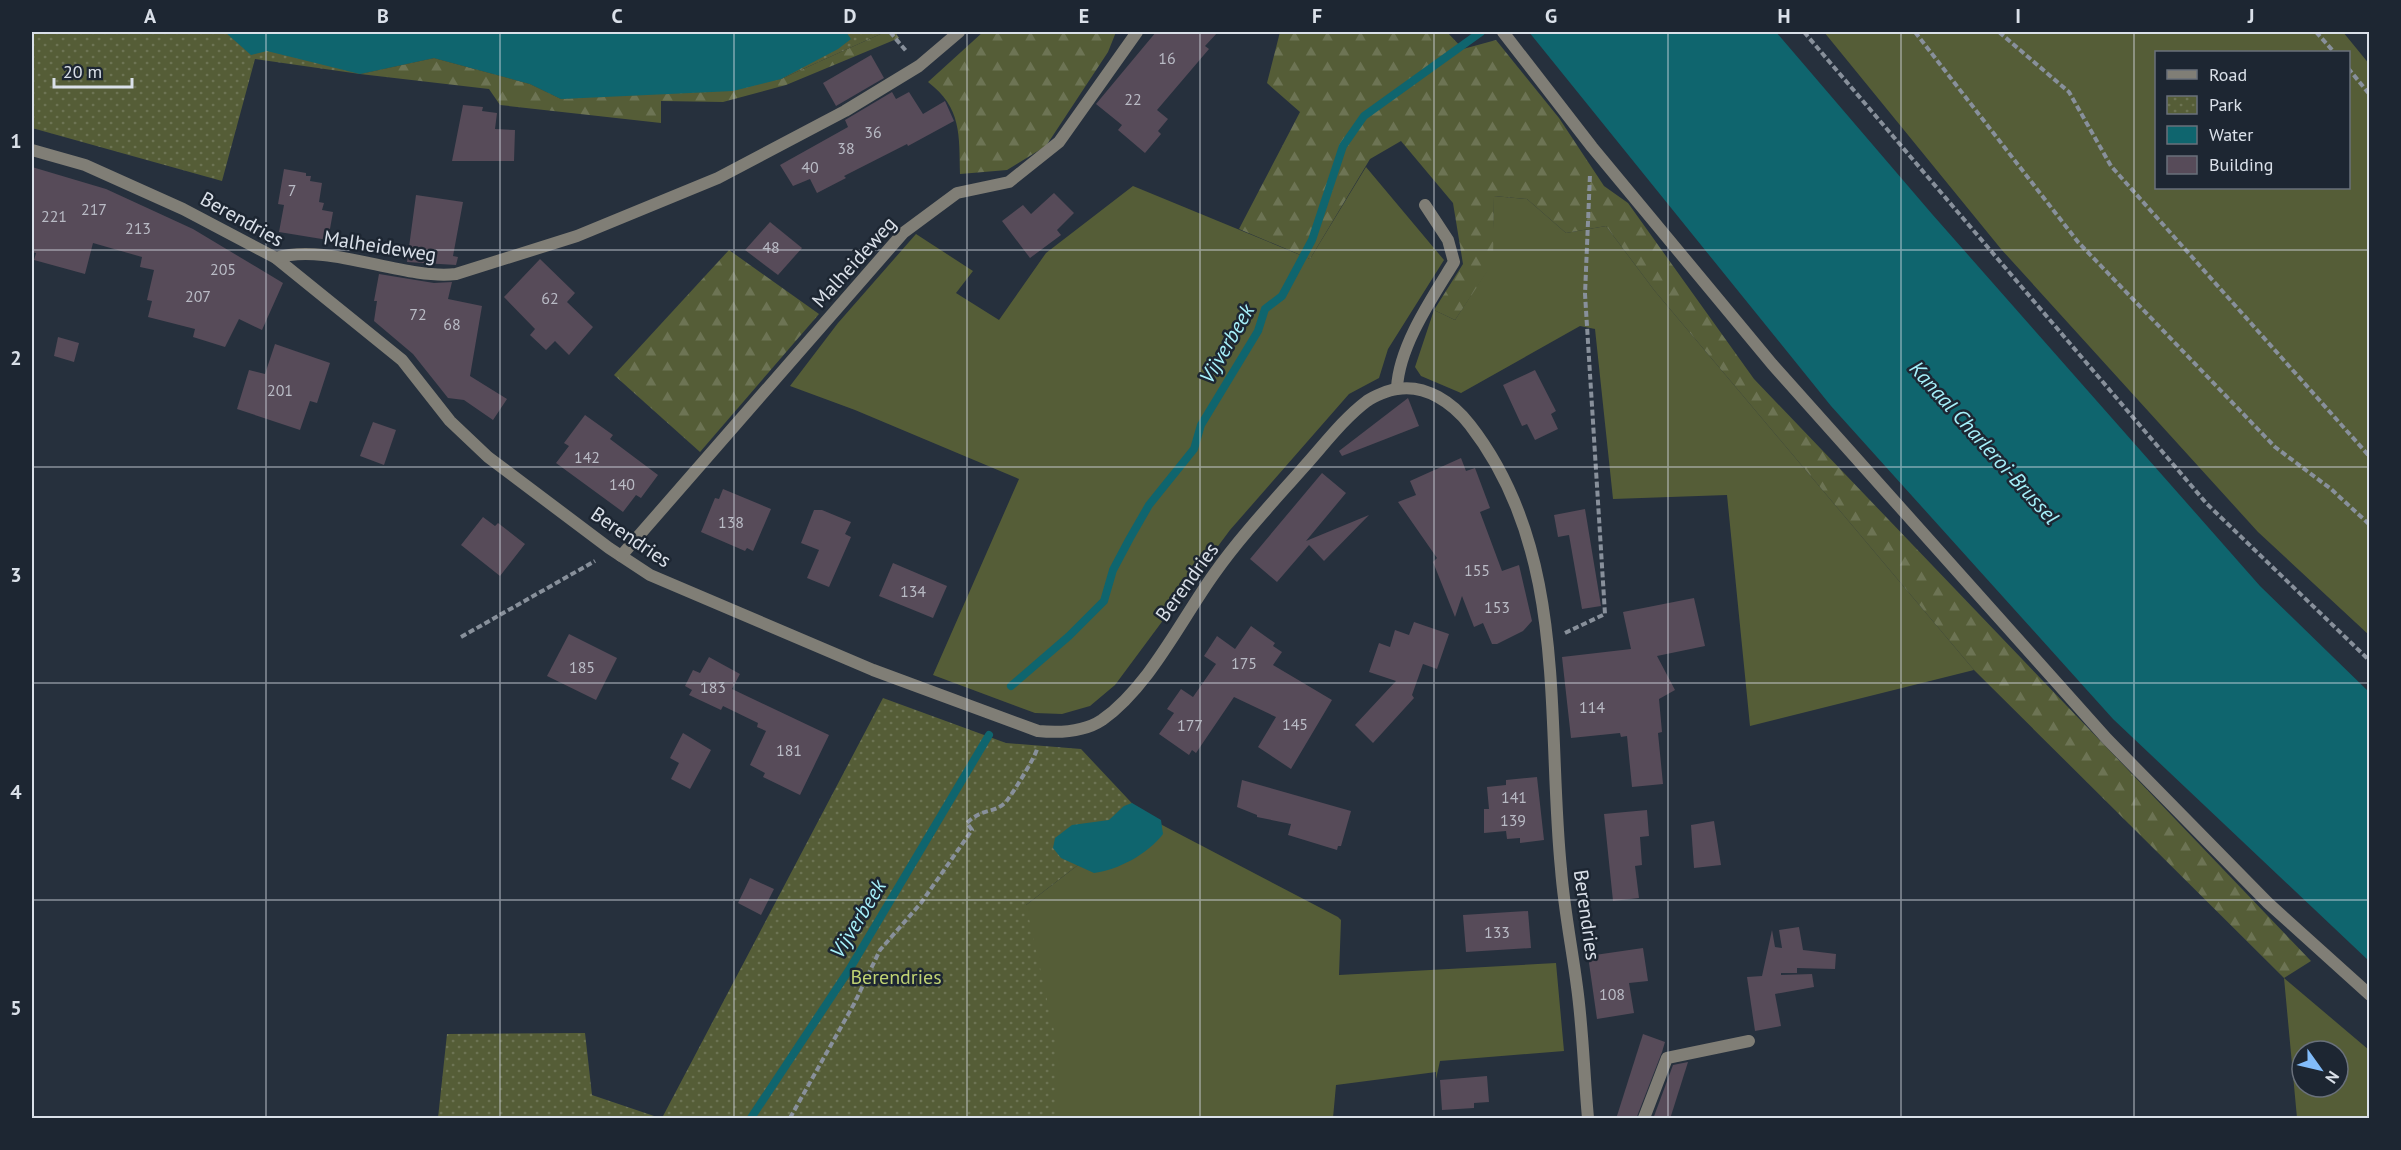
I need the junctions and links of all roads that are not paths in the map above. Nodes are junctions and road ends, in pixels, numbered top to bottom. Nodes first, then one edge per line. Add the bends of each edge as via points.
1 (959, 32) edge
2 (1137, 32) edge
3 (1503, 32) edge
4 (32, 150) edge
5 (1425, 205) dead end
6 (276, 258) junction
7 (1397, 388) junction
8 (621, 556) junction
9 (2370, 994) edge
10 (1749, 1041) dead end
11 (1588, 1119) edge
12 (1644, 1119) edge

1 - 6 street, Malheideweg via 919,66 845,111 718,178 577,236 441,276 292,253
2 - 8 street, Malheideweg via 1059,142 1009,182 957,193 903,233
3 - 9 street via 1592,147 1772,364 2107,739 2268,903
4 - 6 street, Berendries via 96,170 183,209
5 - 7 street via 1448,240 1454,262 1420,320 1398,375
6 - 8 street, Berendries via 402,360 450,421 488,457
7 - 8 street, Berendries via 1368,400 1284,491 1216,570 1122,704 1099,722 1077,730 1038,731 855,663 666,583
7 - 11 street, Berendries via 1432,392 1461,413 1487,447 1508,487 1528,540 1545,609 1561,870 1578,990
10 - 12 street via 1666,1058

